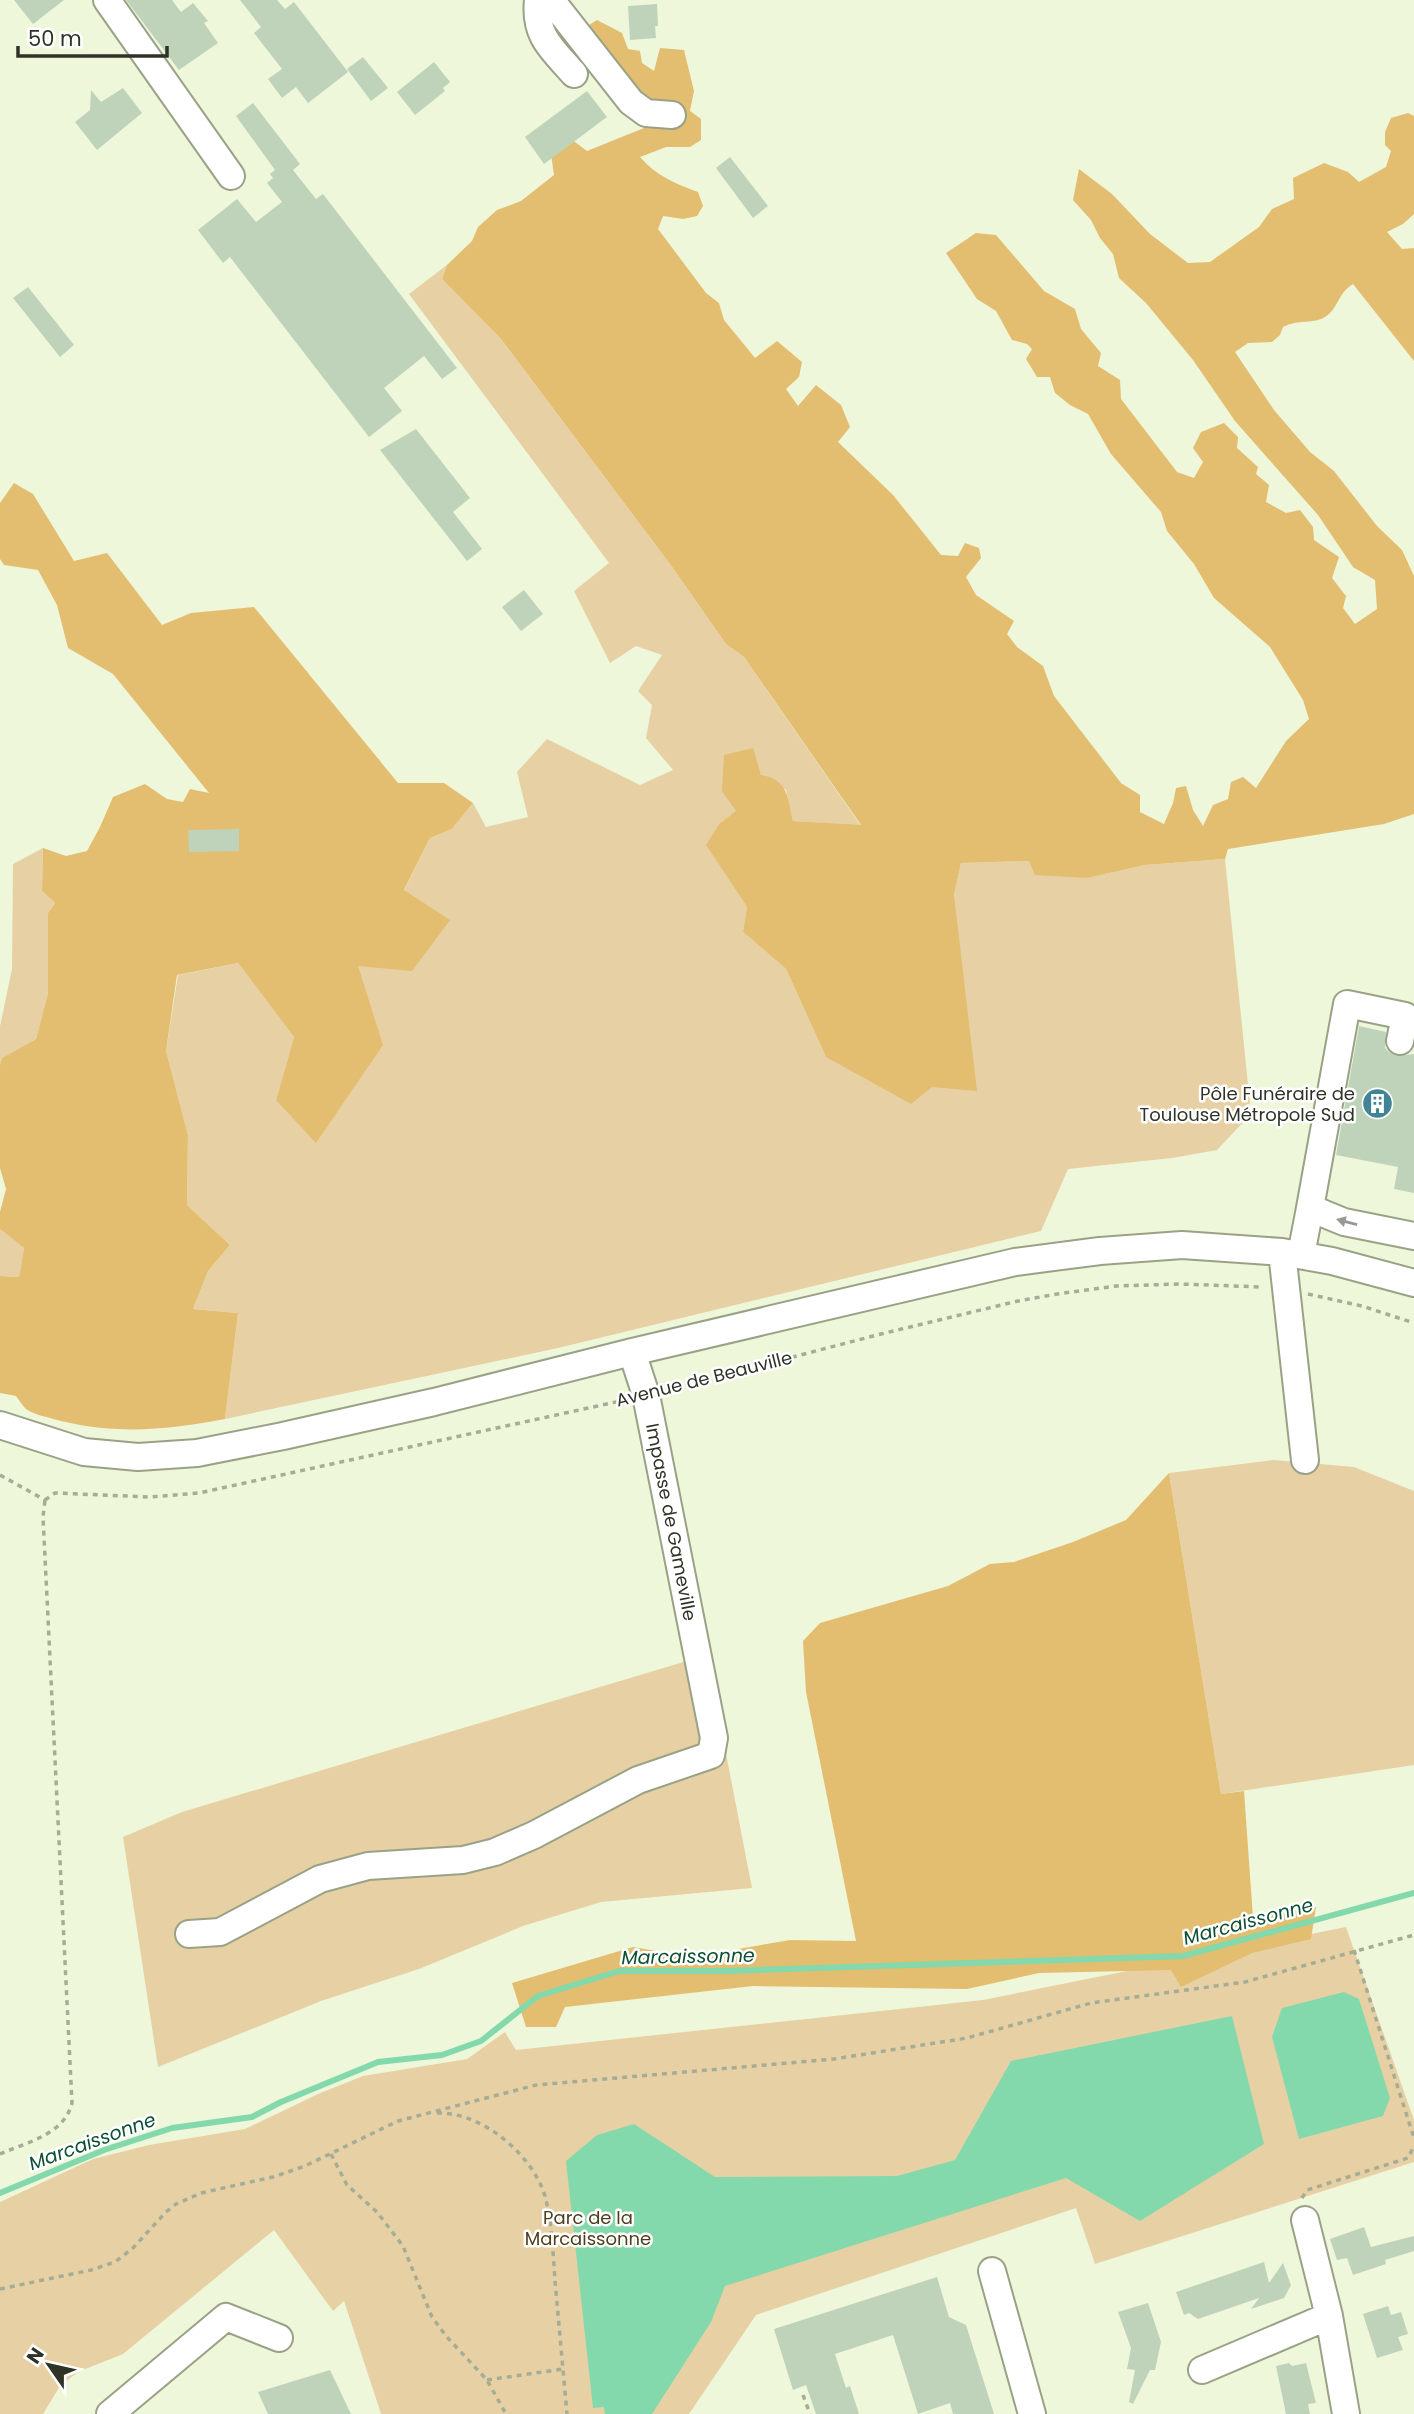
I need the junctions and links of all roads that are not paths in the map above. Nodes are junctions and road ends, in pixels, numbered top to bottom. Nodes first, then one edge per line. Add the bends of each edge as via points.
1 (107, 0) edge
2 (538, 0) edge
3 (551, 0) edge
4 (574, 74) dead end
5 (672, 115) dead end
6 (232, 176) dead end
7 (1400, 1041) dead end
8 (1310, 1208) junction
9 (1414, 1236) edge
10 (1292, 1254) junction
11 (1414, 1283) edge
12 (632, 1352) junction
13 (0, 1425) edge
14 (1305, 1460) dead end
15 (189, 1934) dead end
16 (1305, 2220) road end
17 (992, 2271) dead end
18 (1329, 2316) junction
19 (279, 2338) dead end
20 (1202, 2370) dead end
21 (110, 2414) edge
22 (1032, 2414) edge
23 (1346, 2414) edge

1 - 6 street
2 - 4 street via 540,34
3 - 5 street via 631,102 646,113
7 - 8 street via 1405,1016 1347,1004
9 -> 8 street via 1344,1222
8 - 10 street
10 - 11 street
10 - 12 street via 1182,1245 1015,1262
10 - 14 street via 1286,1291
12 - 13 street via 434,1402 197,1453 138,1457 84,1452
12 - 15 street, Impasse de Gameville via 646,1395 714,1738 710,1755 638,1780 495,1852 463,1860 368,1866 320,1879 220,1932
16 - 18 street
17 - 22 street
18 - 20 street
18 - 23 street
19 - 21 street via 226,2317

